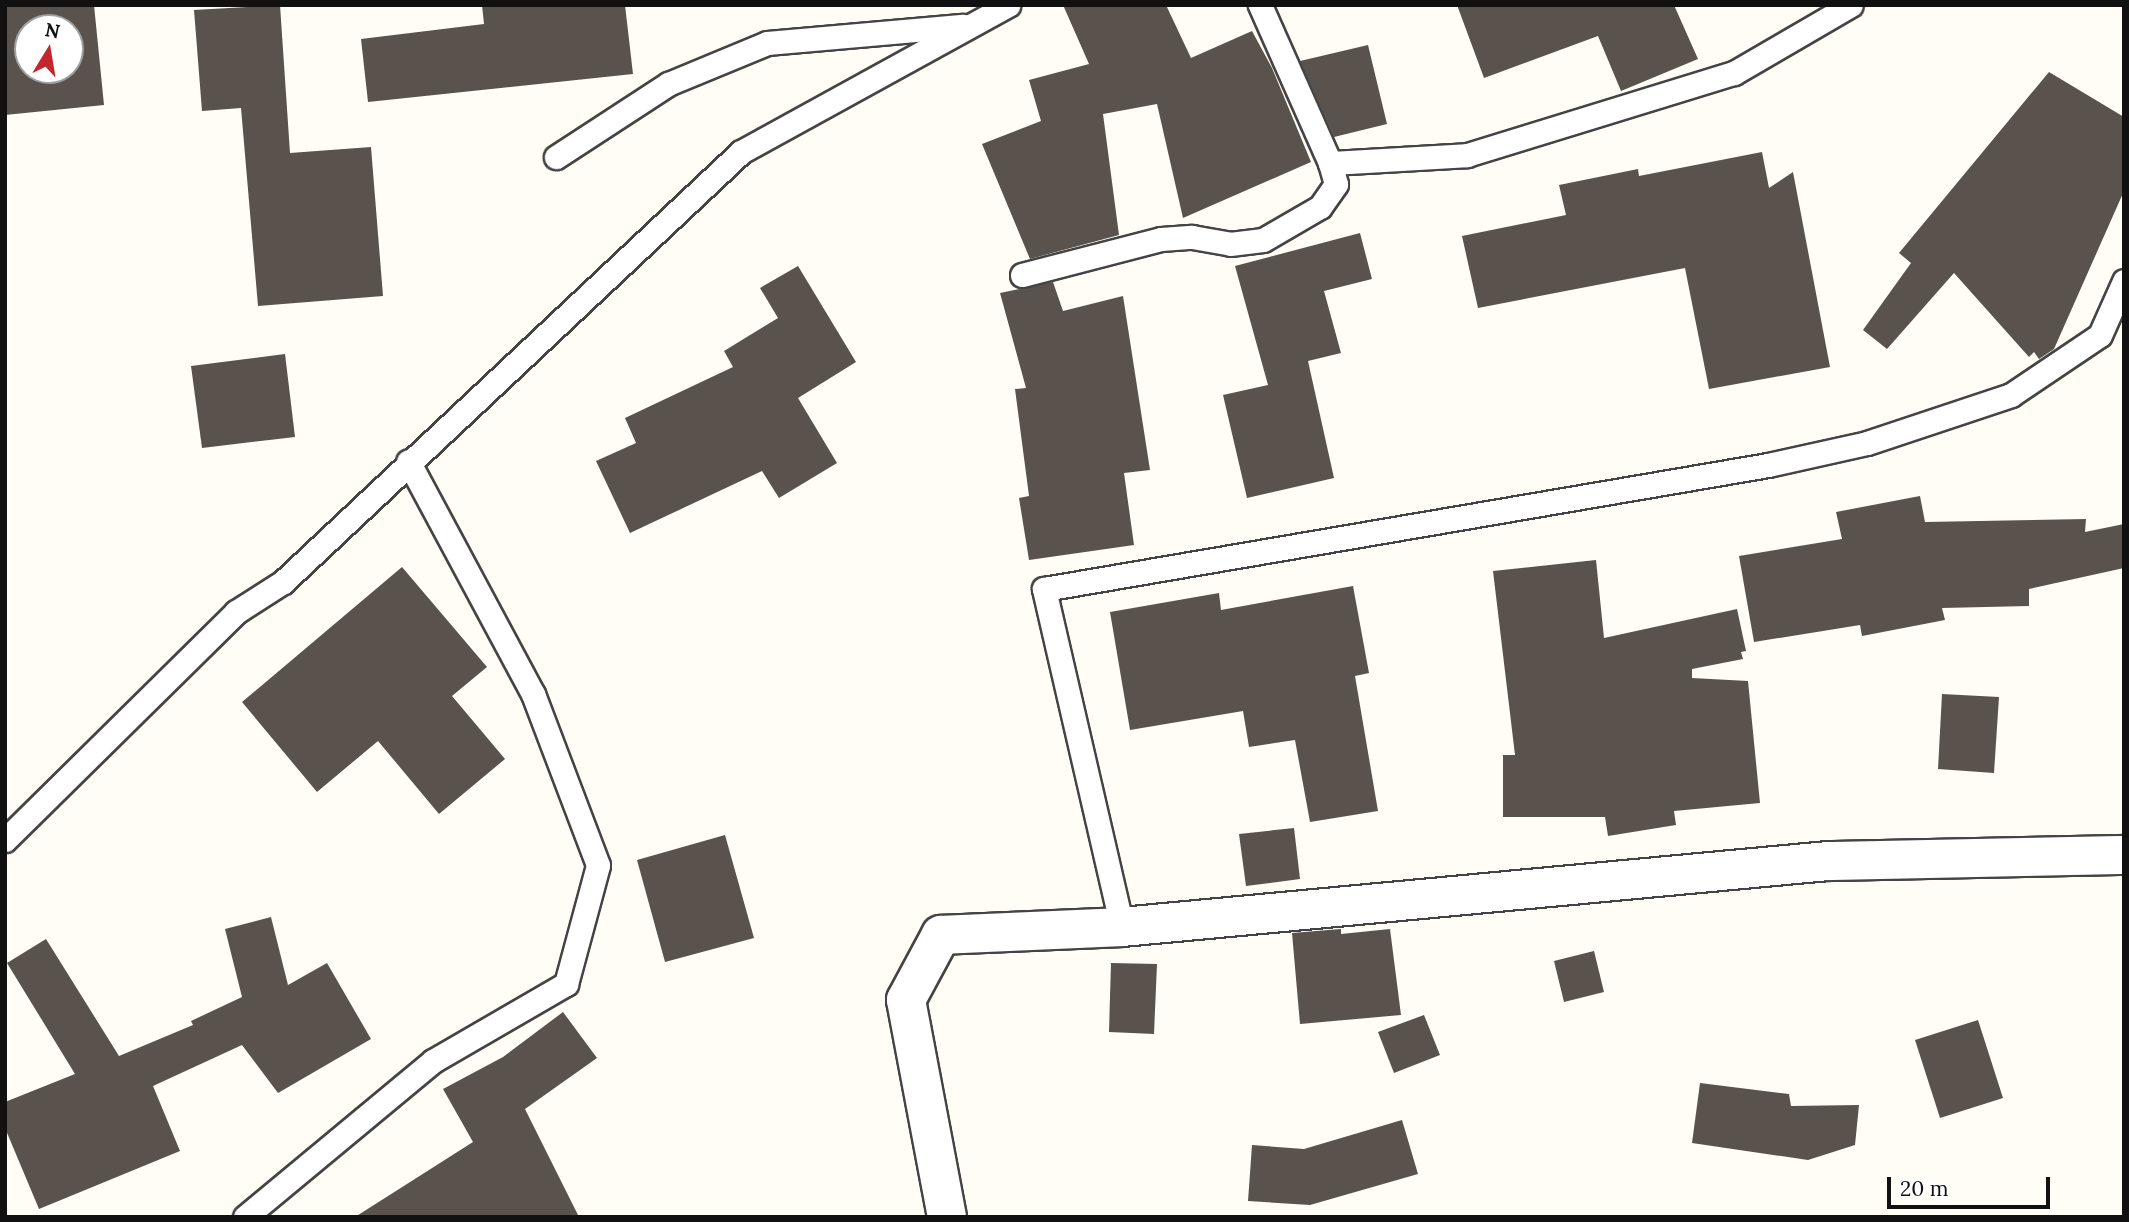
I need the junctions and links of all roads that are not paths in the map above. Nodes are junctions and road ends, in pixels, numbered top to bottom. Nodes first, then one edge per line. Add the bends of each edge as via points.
1 (1007, 5) edge
2 (1260, 5) edge
3 (1851, 5) edge
4 (974, 25) junction
5 (556, 157) dead end
6 (1330, 163) junction
7 (1023, 275) dead end
8 (2124, 281) edge
9 (408, 461) junction
10 (5, 841) edge
11 (2124, 855) edge
12 (1122, 927) junction
13 (245, 1217) edge
14 (947, 1217) edge

1 - 4 lane
2 - 6 lane
3 - 6 lane via 1734,73 1480,151 1456,157
4 - 5 lane via 767,43 668,84
4 - 9 lane via 741,152
6 - 7 lane via 1336,184 1320,207 1263,240 1230,244 1192,237 1161,239
8 - 12 lane via 2100,335 2011,395 1867,443 1755,467 1044,589
9 - 10 lane via 283,582 236,612
9 - 13 lane via 533,694 598,865 566,984 433,1060
11 - 12 street via 1828,861
12 - 14 street via 941,935 906,1000

